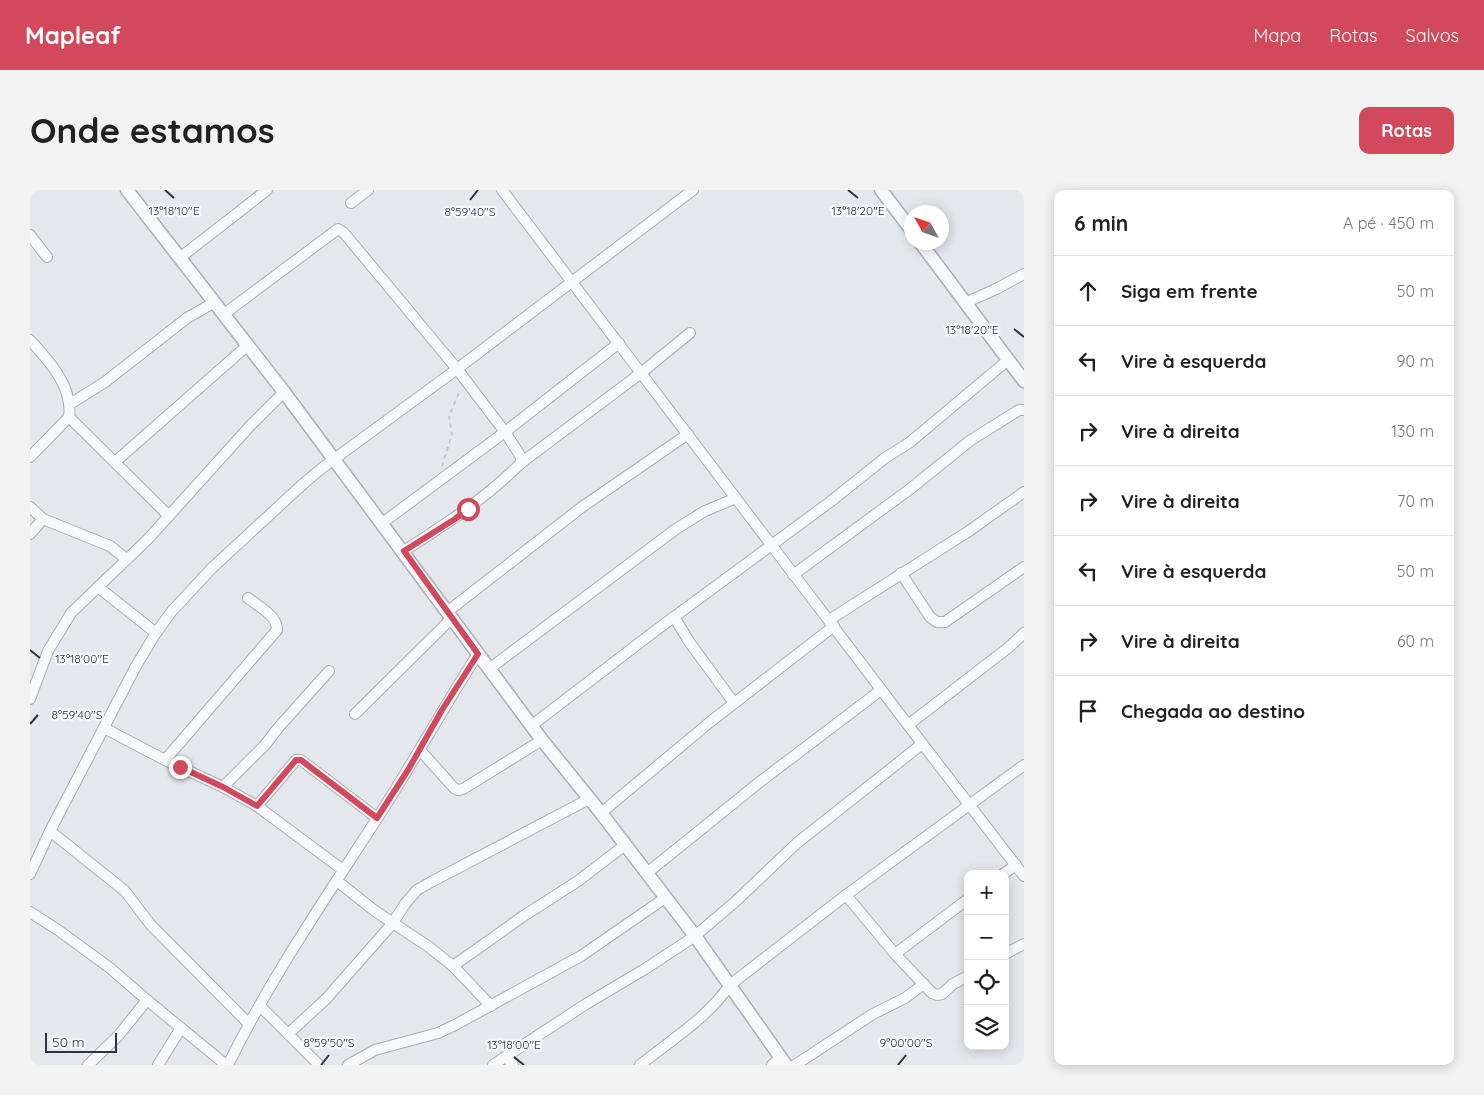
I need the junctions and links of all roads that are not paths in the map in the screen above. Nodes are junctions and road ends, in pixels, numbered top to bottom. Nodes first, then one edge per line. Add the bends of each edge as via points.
1 (127, 190) edge
2 (268, 190) edge
3 (368, 190) edge
4 (502, 190) edge
5 (693, 190) edge
6 (881, 190) edge
7 (351, 203) dead end
8 (904, 220) edge
9 (30, 235) edge
10 (926, 250) edge
11 (47, 257) dead end
12 (181, 257) junction
13 (1024, 274) edge
14 (572, 282) junction
15 (215, 302) junction
16 (965, 303) junction
17 (224, 314) junction
18 (690, 333) dead end
19 (30, 340) edge
20 (619, 344) junction
21 (248, 345) junction
22 (1008, 360) junction
23 (457, 369) junction
24 (641, 373) junction
25 (1024, 381) edge
26 (284, 392) junction
27 (70, 404) junction
28 (1024, 410) edge
29 (69, 417) junction
30 (506, 432) junction
31 (688, 434) junction
32 (30, 457) edge
33 (333, 459) junction
34 (114, 462) junction
35 (521, 463) junction
36 (1024, 492) edge
37 (736, 498) junction
38 (30, 507) edge
39 (169, 516) junction
40 (43, 519) junction
41 (381, 524) junction
42 (30, 534) edge
43 (772, 545) junction
44 (404, 551) junction
45 (126, 559) junction
46 (1024, 567) edge
47 (901, 573) junction
48 (794, 575) junction
49 (98, 587) junction
50 (248, 598) dead end
51 (450, 615) junction
52 (674, 617) junction
53 (831, 623) junction
54 (156, 633) junction
55 (1023, 637) edge
56 (478, 654) junction
57 (489, 669) junction
58 (329, 671) dead end
59 (881, 690) junction
60 (30, 699) edge
61 (734, 703) junction
62 (355, 714) dead end
63 (531, 726) junction
64 (908, 726) junction
65 (104, 728) junction
66 (542, 740) junction
67 (922, 744) junction
68 (420, 750) junction
69 (165, 760) junction
70 (1024, 765) edge
71 (223, 787) junction
72 (589, 799) junction
73 (257, 806) junction
74 (970, 806) junction
75 (601, 813) junction
76 (377, 818) junction
77 (50, 831) junction
78 (625, 845) junction
79 (1016, 865) junction
80 (344, 870) junction
81 (1009, 870) edge
82 (647, 873) junction
83 (30, 874) edge
84 (1024, 876) edge
85 (337, 881) junction
86 (846, 896) junction
87 (665, 898) junction
88 (964, 902) edge
89 (30, 912) edge
90 (392, 924) junction
91 (695, 936) junction
92 (1024, 944) edge
93 (1009, 952) edge
94 (895, 954) junction
95 (453, 966) junction
96 (964, 978) edge
97 (924, 984) junction
98 (730, 985) junction
99 (147, 1000) junction
100 (260, 1006) junction
101 (491, 1006) junction
102 (249, 1024) junction
103 (181, 1028) junction
104 (288, 1034) junction
105 (509, 1061) edge
106 (780, 1062) edge
107 (88, 1065) edge
108 (158, 1065) edge
109 (227, 1065) edge
110 (319, 1065) edge
111 (348, 1065) edge
112 (493, 1065) edge
113 (640, 1065) edge
114 (795, 1065) edge

1 - 12 street
2 - 12 street
3 - 7 street
4 - 14 street
5 - 14 street
6 - 8 street
9 - 11 street
10 - 16 street
12 - 15 street
13 - 16 street
14 - 20 street
14 - 23 street
15 - 17 street
15 - 27 street via 187,318 105,382
16 - 22 street
17 - 21 street
17 - 23 street via 338,229
18 - 24 street
19 - 27 street via 58,373
20 - 24 street
20 - 30 street
21 - 26 street
21 - 34 street
22 - 25 street
22 - 43 street via 908,443
23 - 30 street
23 - 33 street
24 - 31 street
24 - 35 street
26 - 33 street
26 - 39 street
27 - 29 street
28 - 48 street via 971,440
29 - 32 street
29 - 34 street
30 - 35 street via 521,457
30 - 41 street
31 - 37 street
31 - 51 street via 582,507
33 - 41 street
33 - 54 street via 212,568
34 - 39 street
35 - 44 street via 455,519
36 - 47 street
37 - 43 street
37 - 57 street via 705,511 676,530
38 - 40 street
39 - 45 street
40 - 42 street
40 - 45 street via 96,539
41 - 44 street
43 - 48 street
43 - 52 street
44 - 51 street
45 - 49 street
46 - 47 street via 945,622 937,622 930,617
47 - 53 street
48 - 53 street
49 - 54 street
49 - 60 street via 63,625 48,651
50 - 69 street via 274,618 277,630
51 - 56 street
51 - 62 street
52 - 61 street
52 - 63 street
53 - 59 street
53 - 61 street
54 - 65 street
55 - 64 street
56 - 57 street
56 - 68 street
57 - 63 street
58 - 71 street via 265,746
59 - 64 street
59 - 82 street
61 - 75 street
63 - 66 street
64 - 67 street
65 - 69 street
65 - 77 street
66 - 68 street via 458,790
66 - 72 street
67 - 74 street
67 - 91 street via 797,843
68 - 76 street
69 - 71 street
70 - 74 street
71 - 73 street
72 - 75 street
72 - 90 street via 417,890
73 - 76 street via 296,760 301,760
73 - 80 street
74 - 79 street
74 - 86 street
75 - 78 street
76 - 80 street
77 - 83 street
77 - 102 street via 125,891 150,924
78 - 82 street
78 - 95 street via 584,877
79 - 81 street
79 - 84 street
80 - 85 street
82 - 87 street
85 - 90 street
85 - 100 street
86 - 94 street
86 - 98 street
87 - 91 street
87 - 101 street via 581,956
88 - 94 street
89 - 99 street via 85,948
90 - 95 street
90 - 104 street via 326,999
91 - 98 street
91 - 105 street via 586,1004
92 - 93 street
94 - 97 street
95 - 101 street
96 - 97 street via 937,995
97 - 114 street
98 - 106 street
98 - 113 street via 699,1018
99 - 103 street
99 - 107 street via 118,1036
100 - 102 street
100 - 104 street
101 - 111 street via 438,1033 375,1050
102 - 109 street
103 - 108 street
103 - 109 street
104 - 110 street
105 - 112 street

